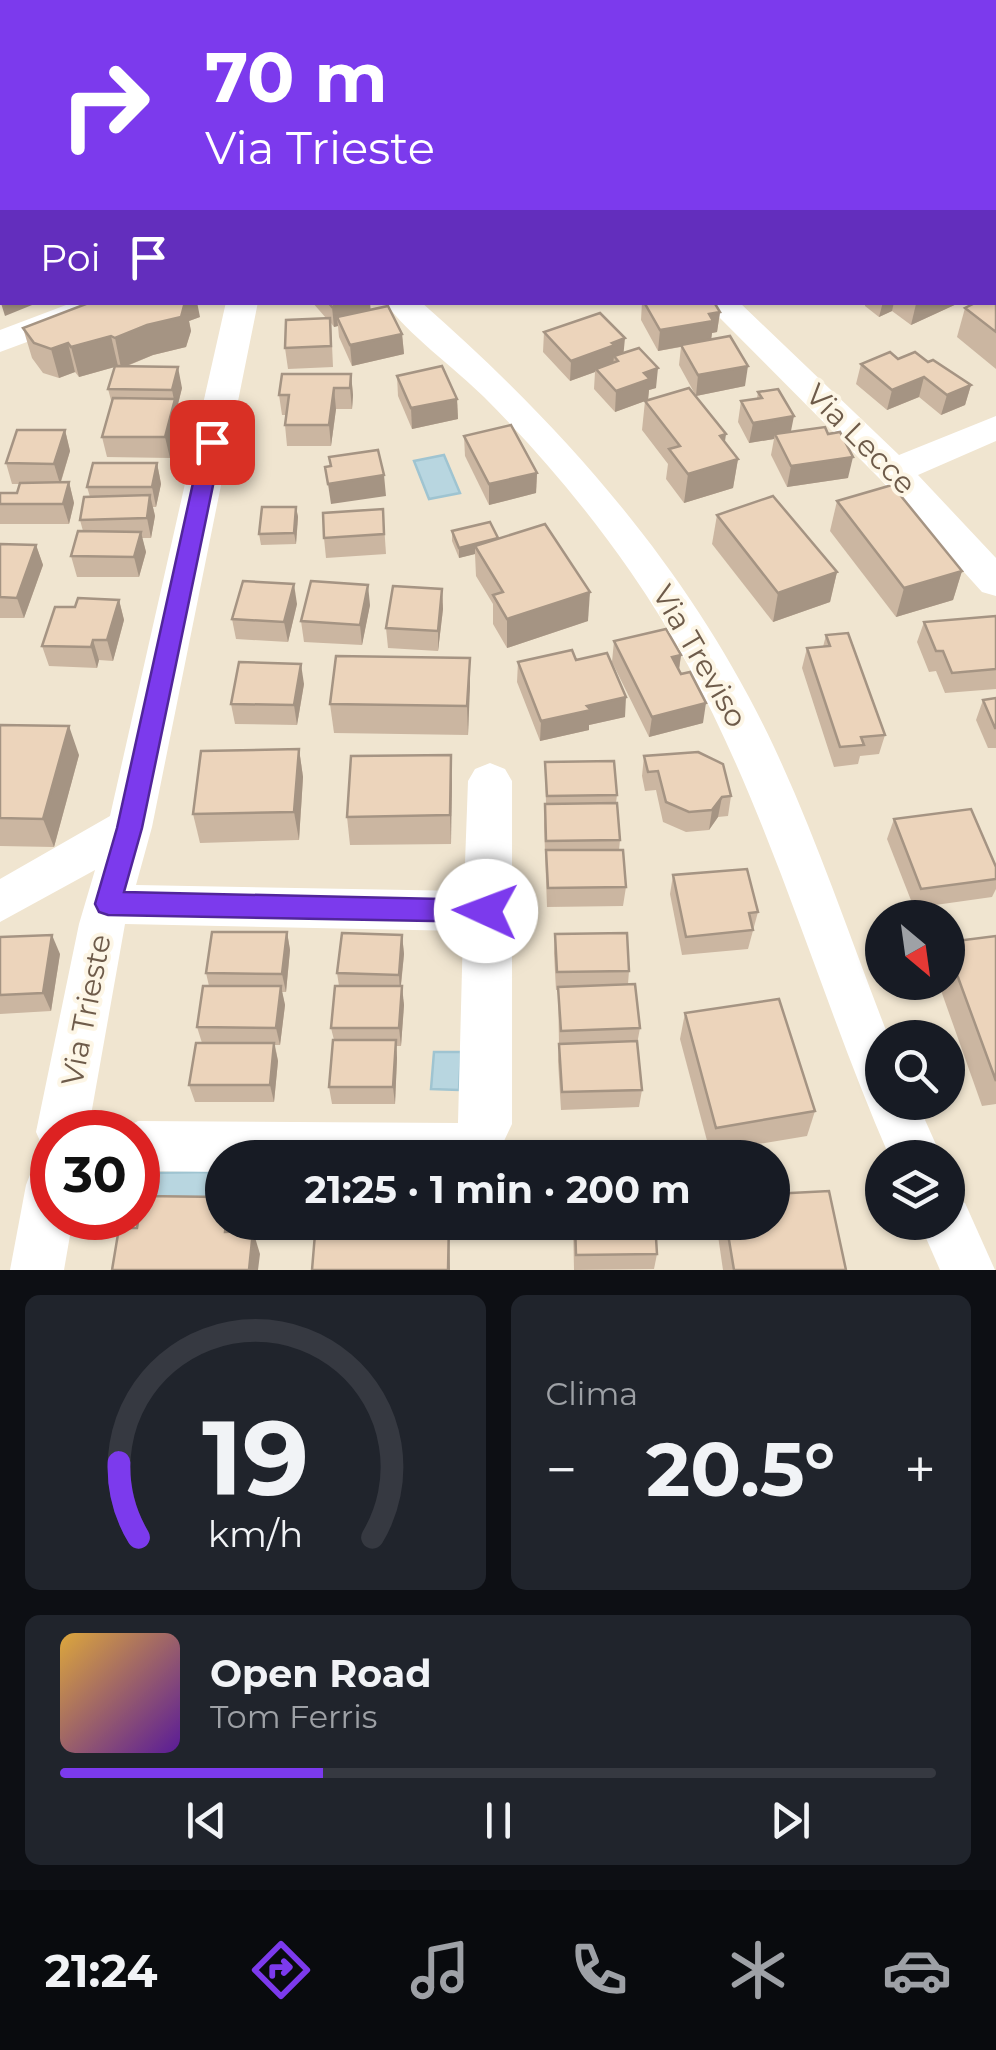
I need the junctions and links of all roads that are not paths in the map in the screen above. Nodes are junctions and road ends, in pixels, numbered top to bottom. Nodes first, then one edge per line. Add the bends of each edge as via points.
1 (98, 305) edge
2 (241, 305) edge
3 (404, 305) edge
4 (723, 305) edge
5 (1, 344) edge
6 (996, 427) edge
7 (894, 471) junction
8 (996, 582) edge
9 (490, 781) dead end
10 (130, 828) junction
11 (0, 902) edge
12 (108, 904) junction
13 (486, 911) junction
14 (865, 1039) edge
15 (66, 1110) edge
16 (160, 1146) edge
17 (42, 1240) edge
18 (954, 1240) edge
19 (37, 1270) edge
20 (968, 1270) edge

1 - 5 street
2 - 10 street, Via Trieste
3 - 14 street, Via Treviso via 555,451 697,642 765,778
4 - 7 street, Via Lecce
6 - 7 street
7 - 8 street, Via Lecce
9 - 13 street
10 - 11 street
10 - 12 street, Via Trieste
12 - 13 street
12 - 15 street, Via Trieste
13 - 16 street via 486,1124 476,1142 456,1149
17 - 19 street
18 - 20 street

